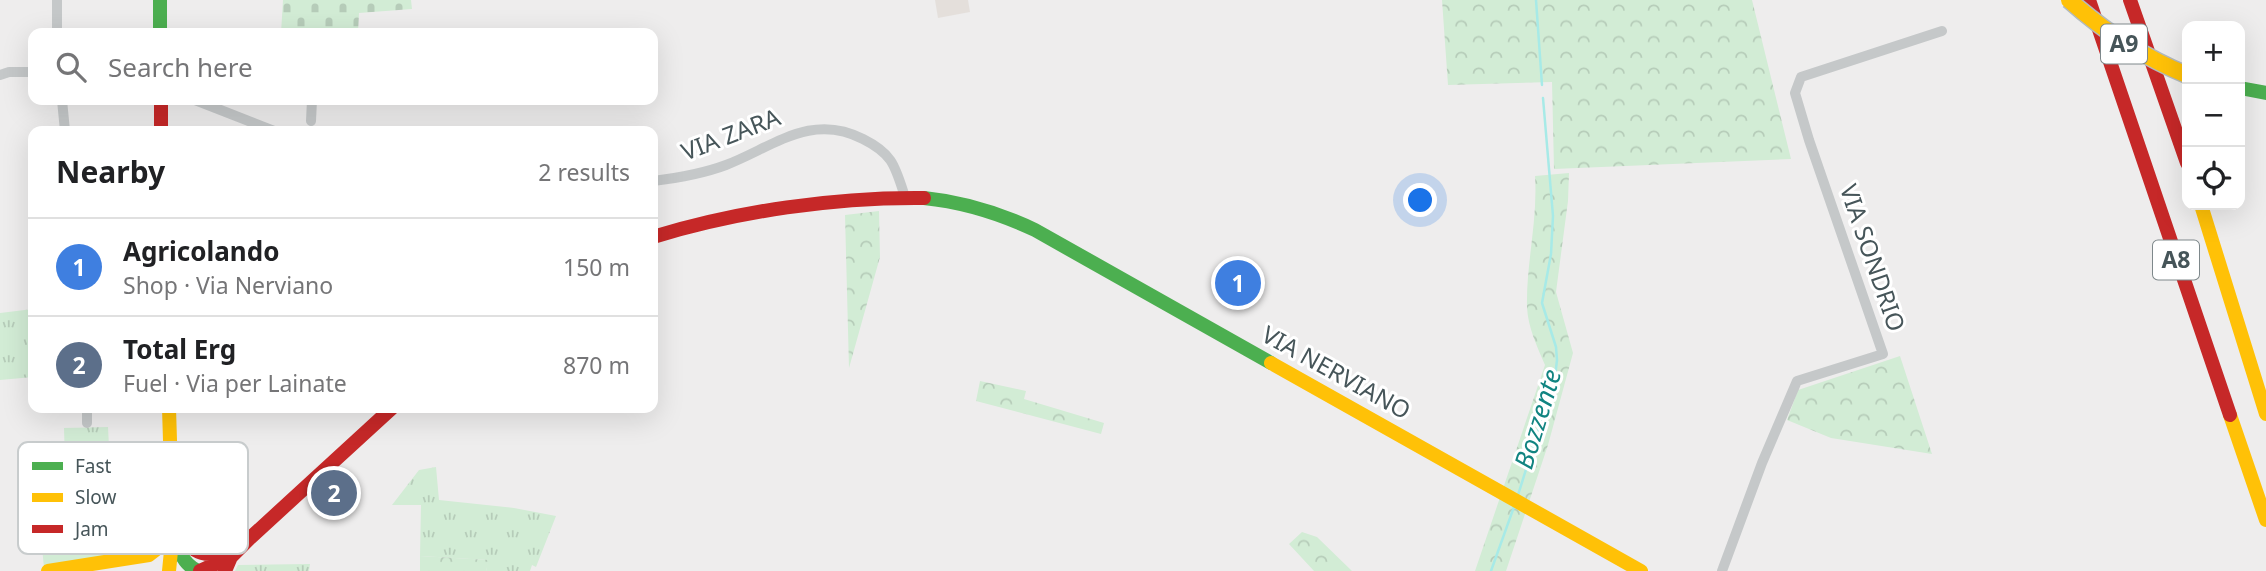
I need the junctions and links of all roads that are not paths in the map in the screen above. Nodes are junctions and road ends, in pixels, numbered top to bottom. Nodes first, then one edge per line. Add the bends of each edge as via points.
1 (57, 0) edge
2 (160, 0) edge
3 (2069, 0) edge
4 (2089, 0) edge
5 (2130, 0) edge
6 (57, 28) edge
7 (160, 28) edge
8 (1942, 31) dead end
9 (28, 72) edge
10 (2182, 73) edge
11 (0, 75) edge
12 (2245, 90) edge
13 (2266, 93) edge
14 (62, 105) edge
15 (161, 105) edge
16 (208, 105) edge
17 (312, 105) edge
18 (311, 121) dead end
19 (65, 126) edge
20 (162, 126) edge
21 (261, 126) edge
22 (2182, 149) edge
23 (658, 180) edge
24 (905, 197) junction
25 (2203, 210) edge
26 (658, 236) edge
27 (87, 413) edge
28 (169, 413) edge
29 (387, 413) edge
30 (2266, 414) edge
31 (88, 423) dead end
32 (170, 442) edge
33 (309, 484) junction
34 (2266, 520) edge
35 (248, 531) edge
36 (248, 544) edge
37 (158, 554) edge
38 (164, 554) edge
39 (166, 554) edge
40 (228, 564) edge
41 (48, 571) edge
42 (168, 571) edge
43 (194, 571) edge
44 (1641, 571) edge
45 (1722, 571) edge

1 - 6 street
2 - 7 main road
3 - 10 main road, A9, bridge via 2118,40
4 - 34 main road, A8
5 - 22 main road
8 - 45 street, VIA SONDRIO via 1801,77 1795,93 1798,105 1883,354 1797,381
9 - 11 street
12 - 13 main road
14 - 19 street
15 - 20 main road
16 - 21 street
17 - 18 street
23 - 24 street, VIA ZARA via 711,170 792,135 824,129 850,133 883,150 893,163
24 - 26 main road, VIA NERVIANO via 735,216
24 - 44 main road, VIA NERVIANO via 972,205 1023,224
25 - 30 main road, A8
27 - 31 street
28 - 32 main road
29 - 33 main road
33 - 35 main road via 296,489
33 - 36 main road
37 - 41 main road
38 - 42 main road via 162,563
39 - 43 main road
40 - 43 main road

